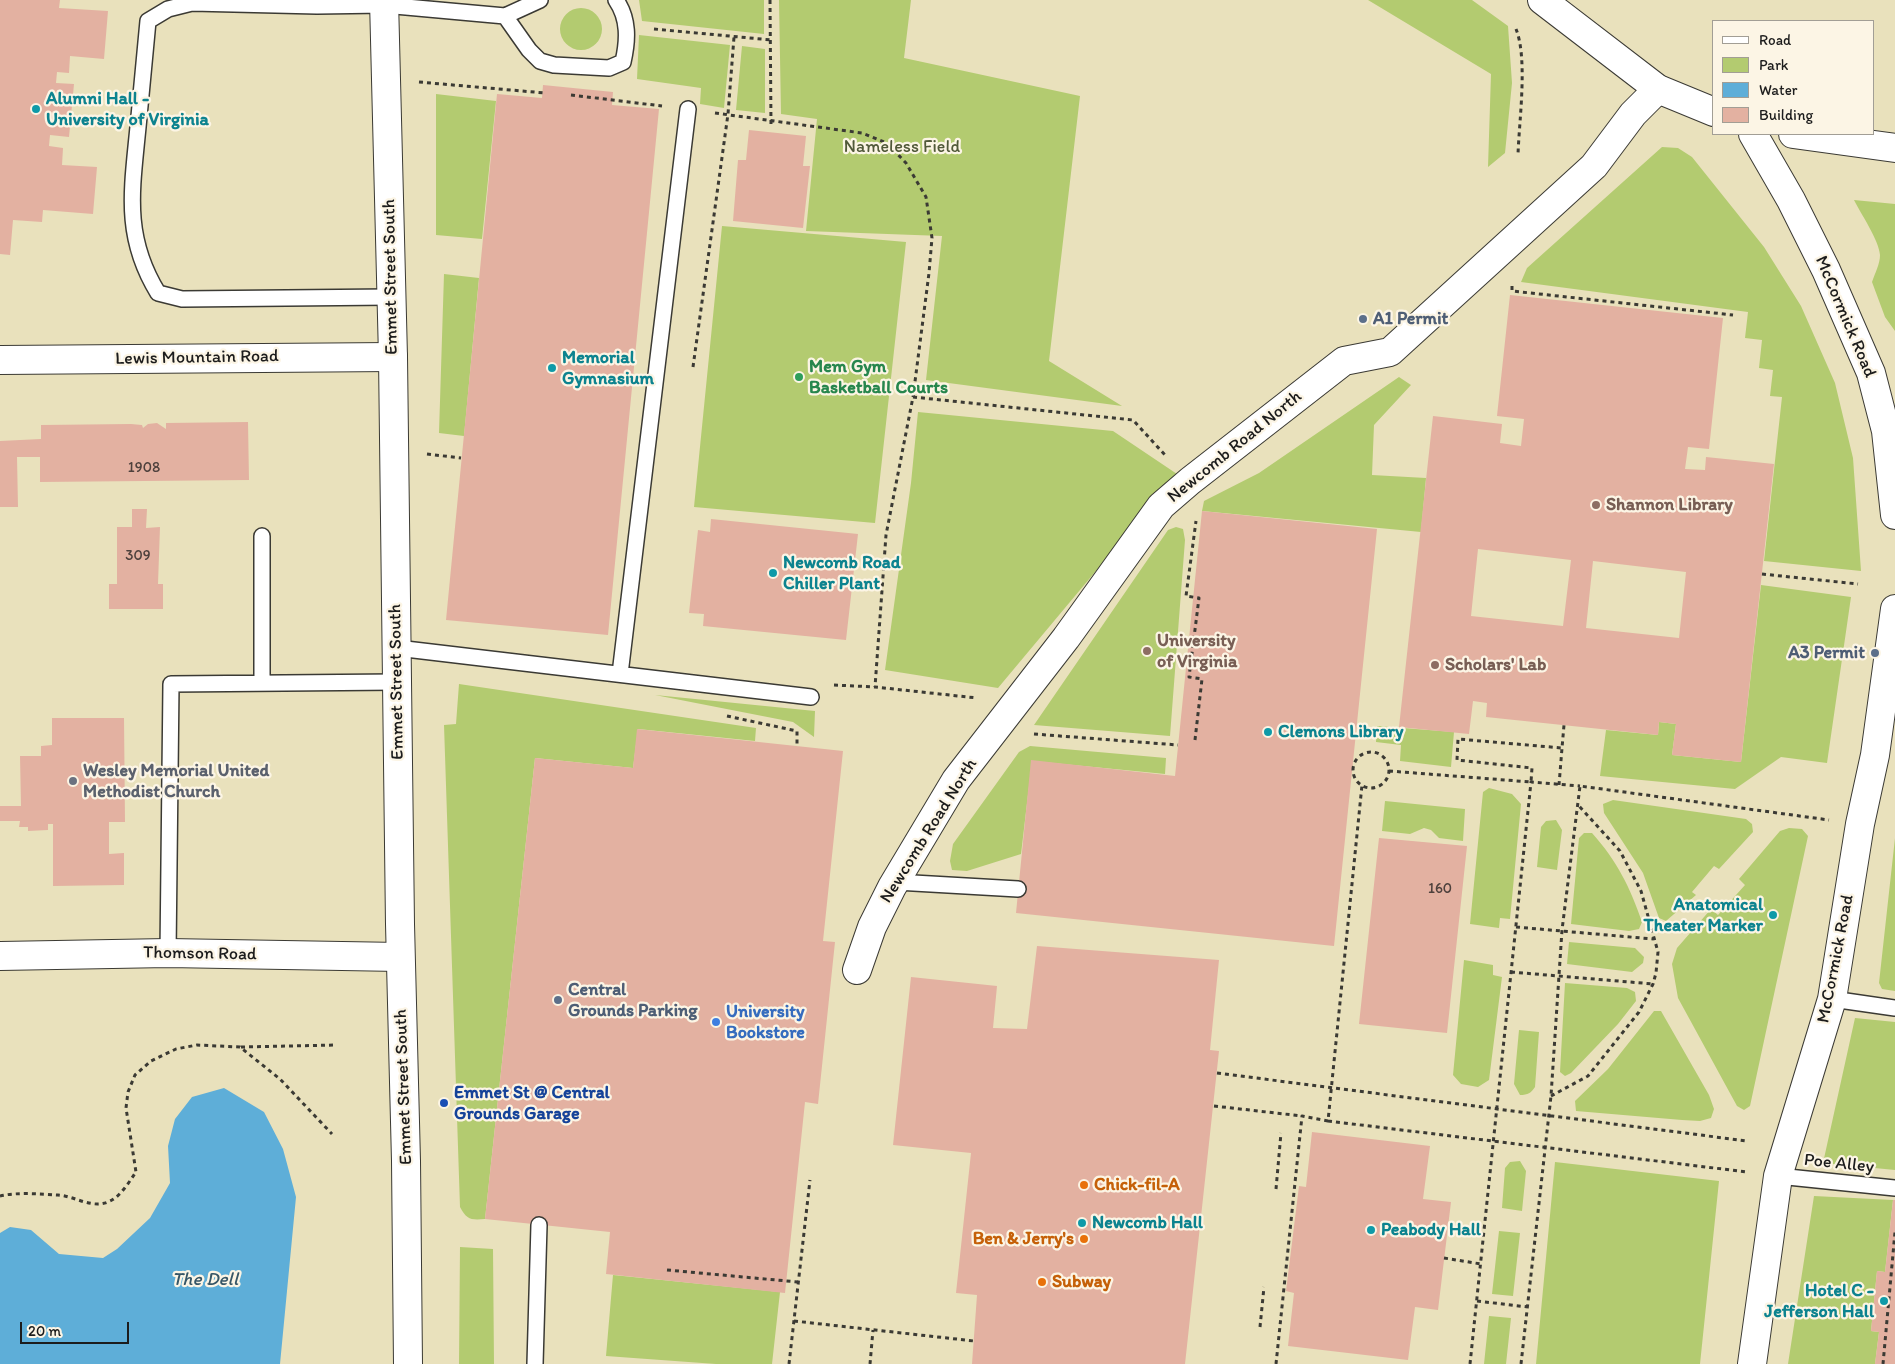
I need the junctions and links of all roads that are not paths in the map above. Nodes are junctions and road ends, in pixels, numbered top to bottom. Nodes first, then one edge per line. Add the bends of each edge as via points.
1 (540, 0) edge
2 (616, 0) edge
3 (1542, 0) edge
4 (384, 3) edge
5 (505, 16) junction
6 (1658, 89) junction
7 (688, 109) road end
8 (1712, 111) edge
9 (1754, 135) edge
10 (1800, 135) edge
11 (1895, 148) edge
12 (392, 297) junction
13 (393, 357) junction
14 (0, 360) edge
15 (1871, 373) junction
16 (1895, 392) edge
17 (1895, 515) edge
18 (262, 536) dead end
19 (1895, 609) edge
20 (397, 648) junction
21 (620, 674) junction
22 (397, 682) junction
23 (262, 683) junction
24 (811, 697) road end
25 (896, 882) junction
26 (1018, 889) dead end
27 (168, 953) junction
28 (0, 956) edge
29 (400, 957) junction
30 (857, 970) dead end
31 (1832, 999) junction
32 (1895, 1008) edge
33 (1778, 1176) junction
34 (1895, 1188) edge
35 (539, 1225) dead end
36 (408, 1364) edge
37 (536, 1364) edge
38 (1752, 1364) edge

1 - 5 lane
2 - 5 lane via 624,12 627,43 623,62 609,68 554,65 540,61
3 - 6 street
4 - 5 lane
4 - 12 street, Emmet Street South
4 - 12 lane via 317,6 192,3 168,9 148,21 131,202 137,244 146,272 158,292 182,299
6 - 8 street
6 - 25 street, Newcomb Road North via 1633,114 1594,166 1390,352 1344,361 1161,506 1066,638 956,780
7 - 21 lane
9 - 15 street, McCormick Road via 1792,200
10 - 11 street
12 - 13 street, Emmet Street South
13 - 14 street, Lewis Mountain Road
13 - 20 street, Emmet Street South
15 - 16 street
15 - 17 street, McCormick Road via 1886,431
18 - 23 lane
19 - 31 street, McCormick Road via 1875,755 1860,824
20 - 21 lane
20 - 22 street, Emmet Street South
21 - 24 lane
22 - 23 lane
22 - 29 street, Emmet Street South
23 - 27 lane via 171,684
25 - 26 lane
25 - 30 street, Newcomb Road North via 872,927
27 - 28 street, Thomson Road
27 - 29 street, Thomson Road
29 - 36 street, Emmet Street South
31 - 32 lane
31 - 33 street, McCormick Road
33 - 34 lane, Poe Alley
33 - 38 street, McCormick Road
35 - 37 lane

